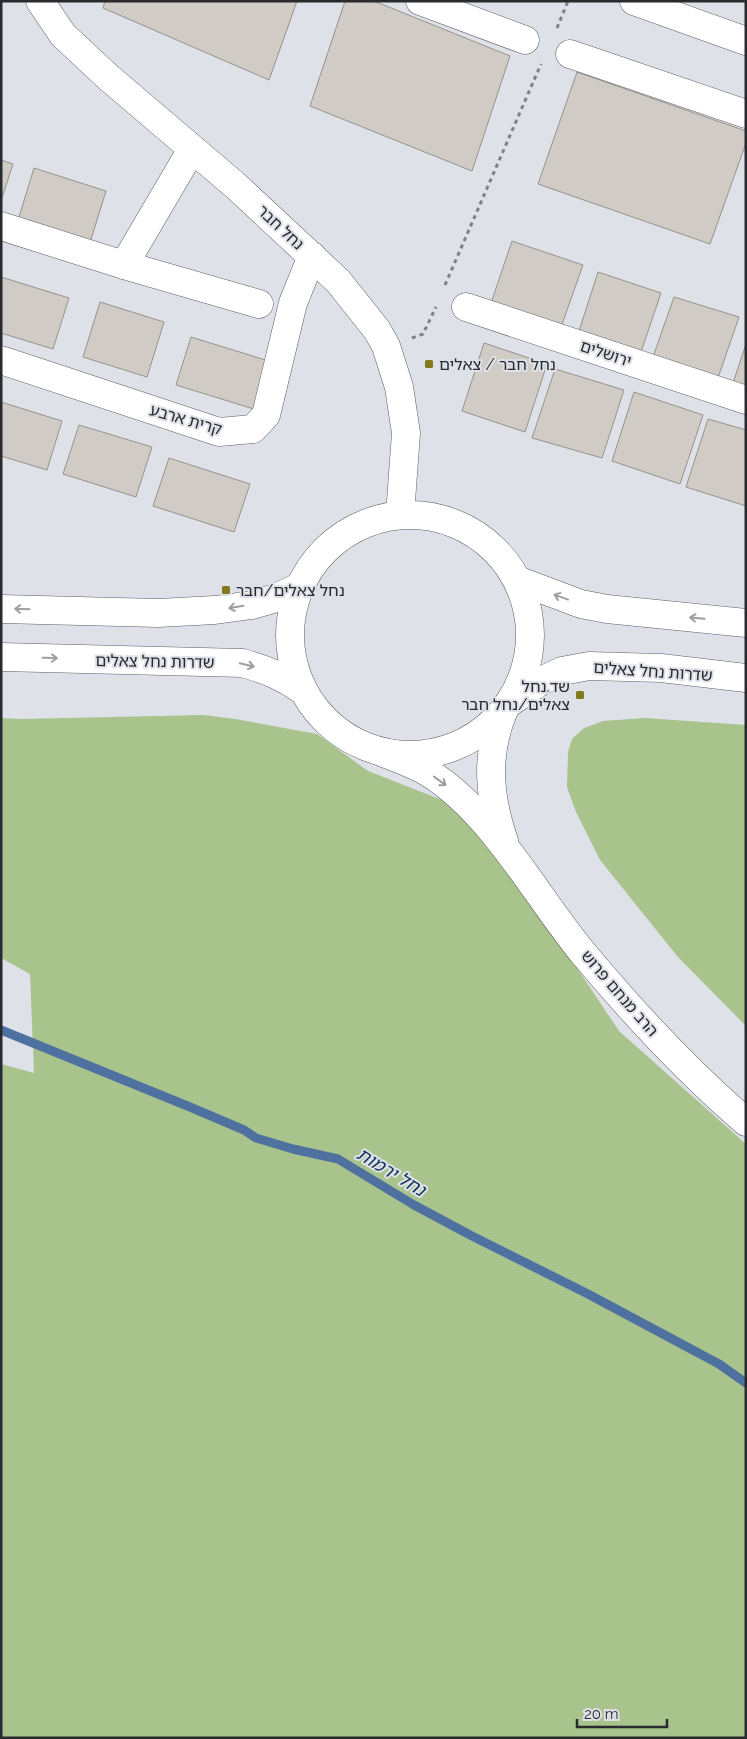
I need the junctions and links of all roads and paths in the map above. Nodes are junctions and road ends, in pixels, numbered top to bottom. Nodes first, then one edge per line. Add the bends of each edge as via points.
1 (40, 1) edge
2 (420, 1) edge
3 (568, 1) edge
4 (634, 1) edge
5 (525, 40) dead end
6 (746, 41) edge
7 (561, 46) joint
8 (541, 64) dead end
9 (746, 114) edge
10 (192, 148) junction
11 (1, 226) edge
12 (312, 256) junction
13 (124, 265) junction
14 (445, 287) dead end
15 (437, 303) dead end
16 (259, 304) dead end
17 (466, 307) dead end
18 (386, 346) junction
19 (1, 360) edge
20 (746, 400) edge
21 (400, 515) junction
22 (517, 580) junction
23 (299, 587) junction
24 (1, 609) edge
25 (746, 623) edge
26 (1, 657) edge
27 (746, 678) edge
28 (302, 690) junction
29 (506, 707) junction
30 (381, 752) junction
31 (508, 852) junction
32 (746, 1122) edge

1 - 10 street, נחל חבר via 63,35
2 - 5 street
3 - 7 path
4 - 6 street
7 - 9 street
8 - 14 path
10 - 12 street, נחל חבר
10 - 13 street
11 - 13 street
12 - 18 street, נחל חבר via 338,281
12 - 19 street, קרית ארבע via 293,304 266,415 253,428 219,432
13 - 16 street
15 - 18 path via 423,334
17 - 20 street, ירושלים
18 - 21 street, נחל חבר via 399,387 406,433
21 - 22 street, הרב מנחם פרוש via 435,517 468,530 496,551
21 - 23 street, הרב מנחם פרוש via 369,522 341,536 318,557
25 -> 22 street via 580,604
22 - 29 street, הרב מנחם פרוש via 529,616 531,635 524,673
23 -> 24 street via 252,605 215,610 158,613
23 - 28 street, הרב מנחם פרוש via 293,604 289,639 295,674
26 -> 28 street, שדרות נחל צאלים via 243,663 286,679
27 - 29 street, שדרות נחל צאלים via 661,668 590,666 562,671 541,681
28 - 30 street, הרב מנחם פרוש via 335,730
29 - 30 street via 478,734 448,749 414,755
29 - 31 street, הרב מנחם פרוש via 493,738 491,780
30 -> 31 street, הרב מנחם פרוש via 416,766 449,788 482,819
31 - 32 street, הרב מנחם פרוש via 625,1004

